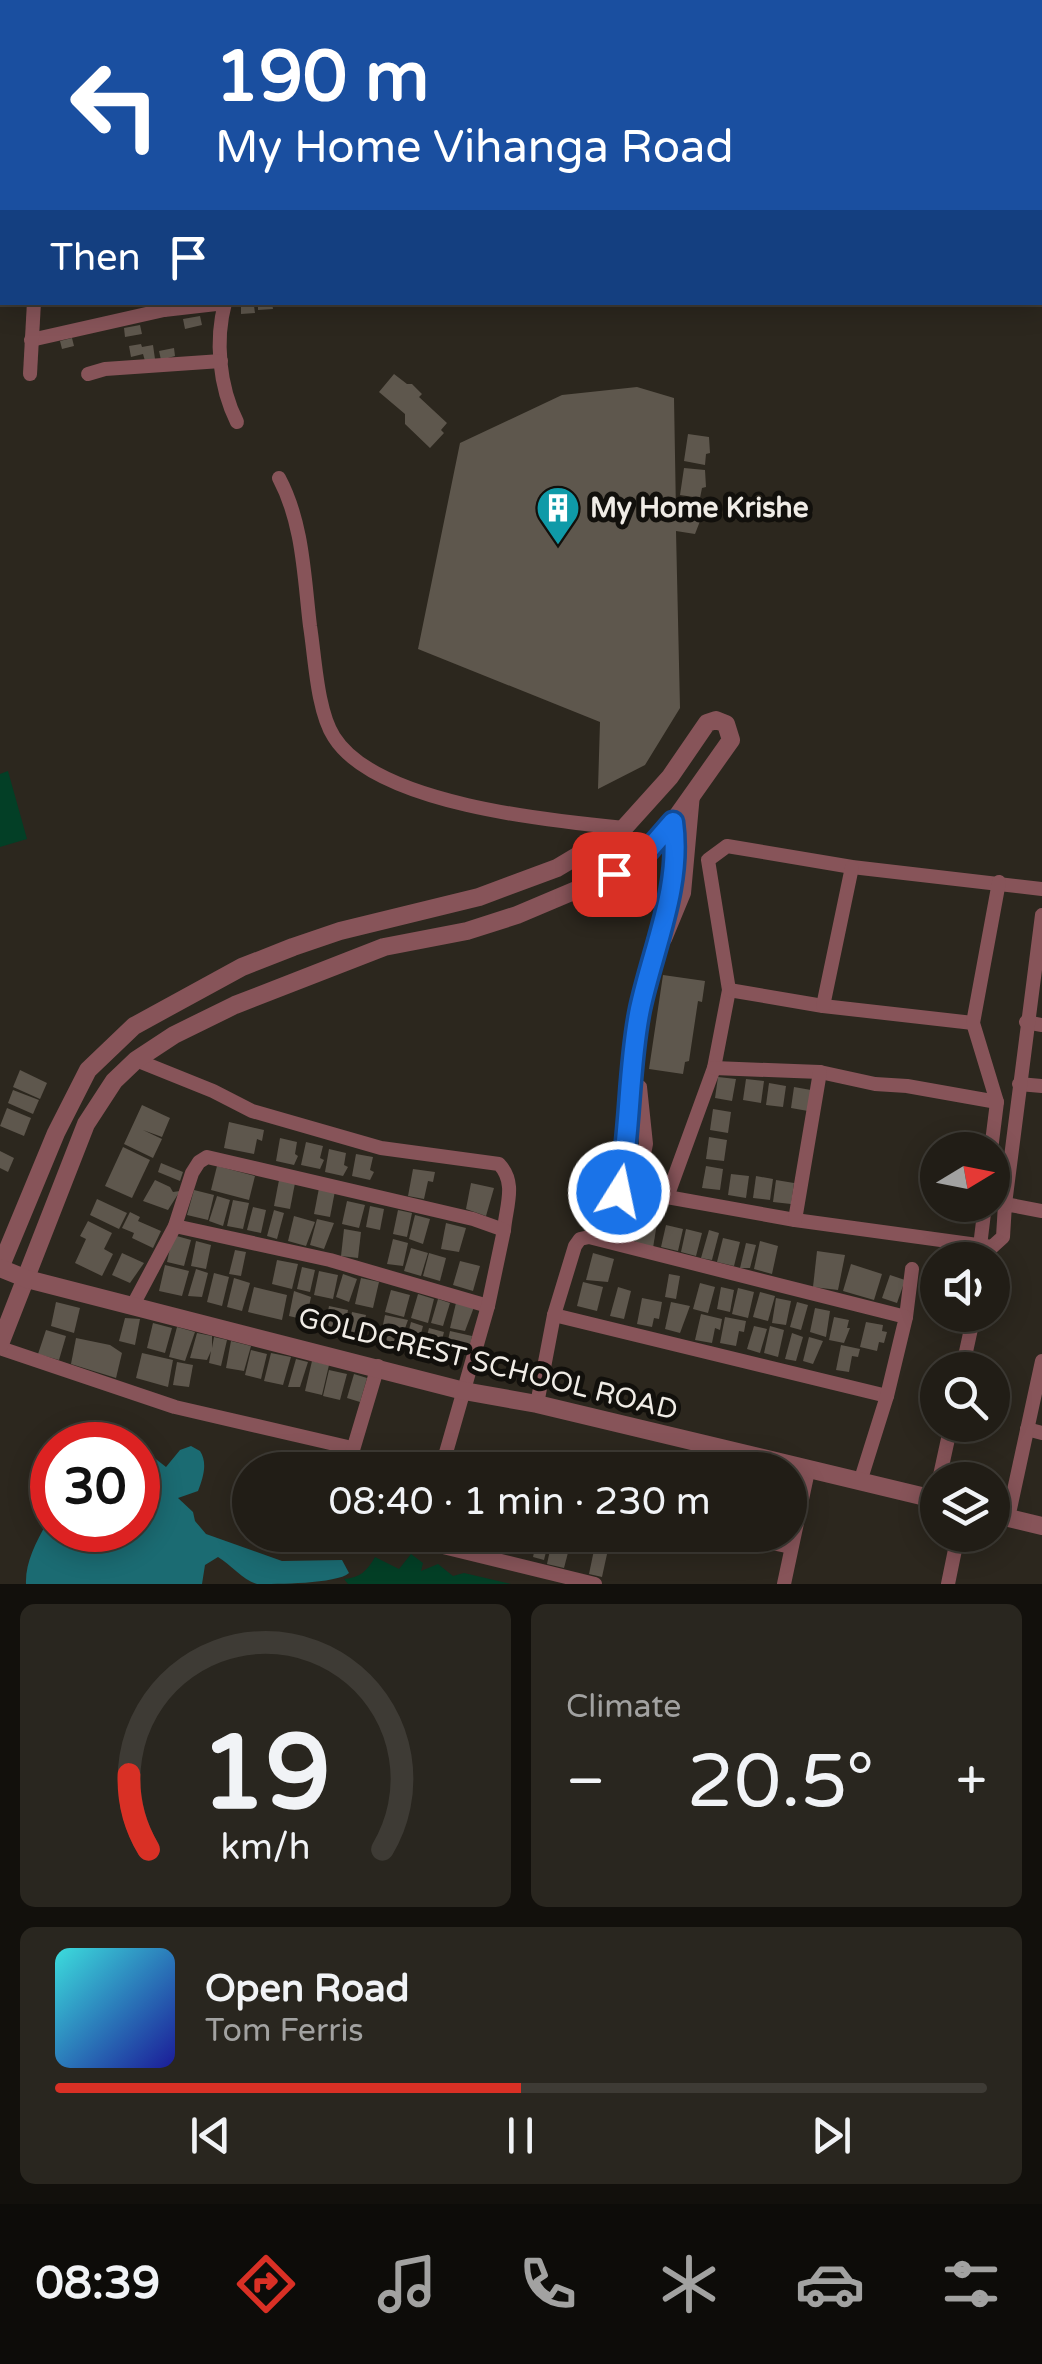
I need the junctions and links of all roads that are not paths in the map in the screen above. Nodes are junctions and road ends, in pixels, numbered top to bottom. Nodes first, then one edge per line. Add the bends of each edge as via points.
1 (34, 305) edge
2 (224, 305) edge
3 (163, 306) edge
4 (32, 340) junction
5 (221, 361) junction
6 (30, 374) dead end
7 (88, 374) dead end
8 (236, 422) dead end
9 (279, 478) dead end
10 (693, 794) junction
11 (673, 822) junction
12 (624, 828) junction
13 (852, 867) junction
14 (1000, 882) junction
15 (1042, 889) edge
16 (1042, 915) edge
17 (729, 990) junction
18 (824, 1006) junction
19 (973, 1023) junction
20 (1034, 1024) edge
21 (136, 1060) junction
22 (714, 1068) junction
23 (820, 1072) junction
24 (1020, 1084) junction
25 (1042, 1086) edge
26 (996, 1102) junction
27 (993, 1132) edge
28 (1010, 1159) edge
29 (636, 1194) junction
30 (667, 1198) junction
31 (1010, 1205) edge
32 (1042, 1211) edge
33 (795, 1220) junction
34 (175, 1226) junction
35 (504, 1230) junction
36 (952, 1242) edge
37 (0, 1268) edge
38 (912, 1269) dead end
39 (27, 1279) junction
40 (133, 1305) junction
41 (488, 1306) junction
42 (554, 1315) junction
43 (906, 1318) junction
44 (0, 1346) edge
45 (1042, 1361) edge
46 (378, 1366) junction
47 (464, 1391) junction
48 (887, 1396) junction
49 (536, 1404) junction
50 (1035, 1431) edge
51 (352, 1448) junction
52 (351, 1452) edge
53 (446, 1452) edge
54 (808, 1470) junction
55 (807, 1475) edge
56 (860, 1482) junction
57 (1010, 1492) edge
58 (920, 1493) edge
59 (1010, 1518) edge
60 (1042, 1526) edge
61 (471, 1552) edge
62 (791, 1552) edge
63 (955, 1552) edge
64 (595, 1584) edge
65 (784, 1584) edge
66 (948, 1584) edge

1 - 4 street
2 - 5 street
3 - 4 street
4 - 6 street
5 - 7 street
5 - 8 street
9 - 12 street via 297,528 319,689 332,735 351,759 440,797 535,820
10 - 11 street
10 - 12 street via 731,740 726,724 716,720
10 - 29 street via 684,893 660,952 642,1048 646,1144
11 - 21 street via 646,853 614,874 517,915 384,947 235,1004
11 - 29 street via 673,880 639,1013 619,1192
12 - 37 street via 557,868 480,897 293,946 134,1026 88,1070
13 - 14 street
13 - 17 street via 727,846 708,860
13 - 18 street
14 - 15 street
14 - 19 street
16 - 20 street
17 - 18 street
17 - 22 street
18 - 19 street
19 - 26 street
20 - 24 street
21 - 35 street via 252,1111 381,1148 499,1164 511,1185
21 - 39 street via 114,1080 86,1124
22 - 23 street
22 - 30 street
23 - 26 street
23 - 33 street
24 - 25 street
24 - 28 street
26 - 27 street
29 - 30 street
30 - 33 street
31 - 32 street
33 - 36 street
34 - 35 street via 192,1172 208,1158
34 - 40 street
34 - 41 street via 330,1260
35 - 41 street
37 - 39 street, GOLDCREST SCHOOL ROAD
38 - 43 street
39 - 40 street, GOLDCREST SCHOOL ROAD
39 - 44 street
40 - 46 street, GOLDCREST SCHOOL ROAD
41 - 47 street
42 - 43 street via 575,1246 588,1237
42 - 48 street
42 - 49 street
43 - 48 street
44 - 51 street via 175,1407
45 - 50 street
46 - 47 street, GOLDCREST SCHOOL ROAD
46 - 51 street
47 - 49 street, GOLDCREST SCHOOL ROAD
47 - 53 street
48 - 56 street
49 - 54 street, GOLDCREST SCHOOL ROAD
50 - 57 street
51 - 52 street
54 - 55 street
54 - 56 street, GOLDCREST SCHOOL ROAD
56 - 58 street, GOLDCREST SCHOOL ROAD
59 - 60 street
61 - 64 street
62 - 65 street
63 - 66 street

